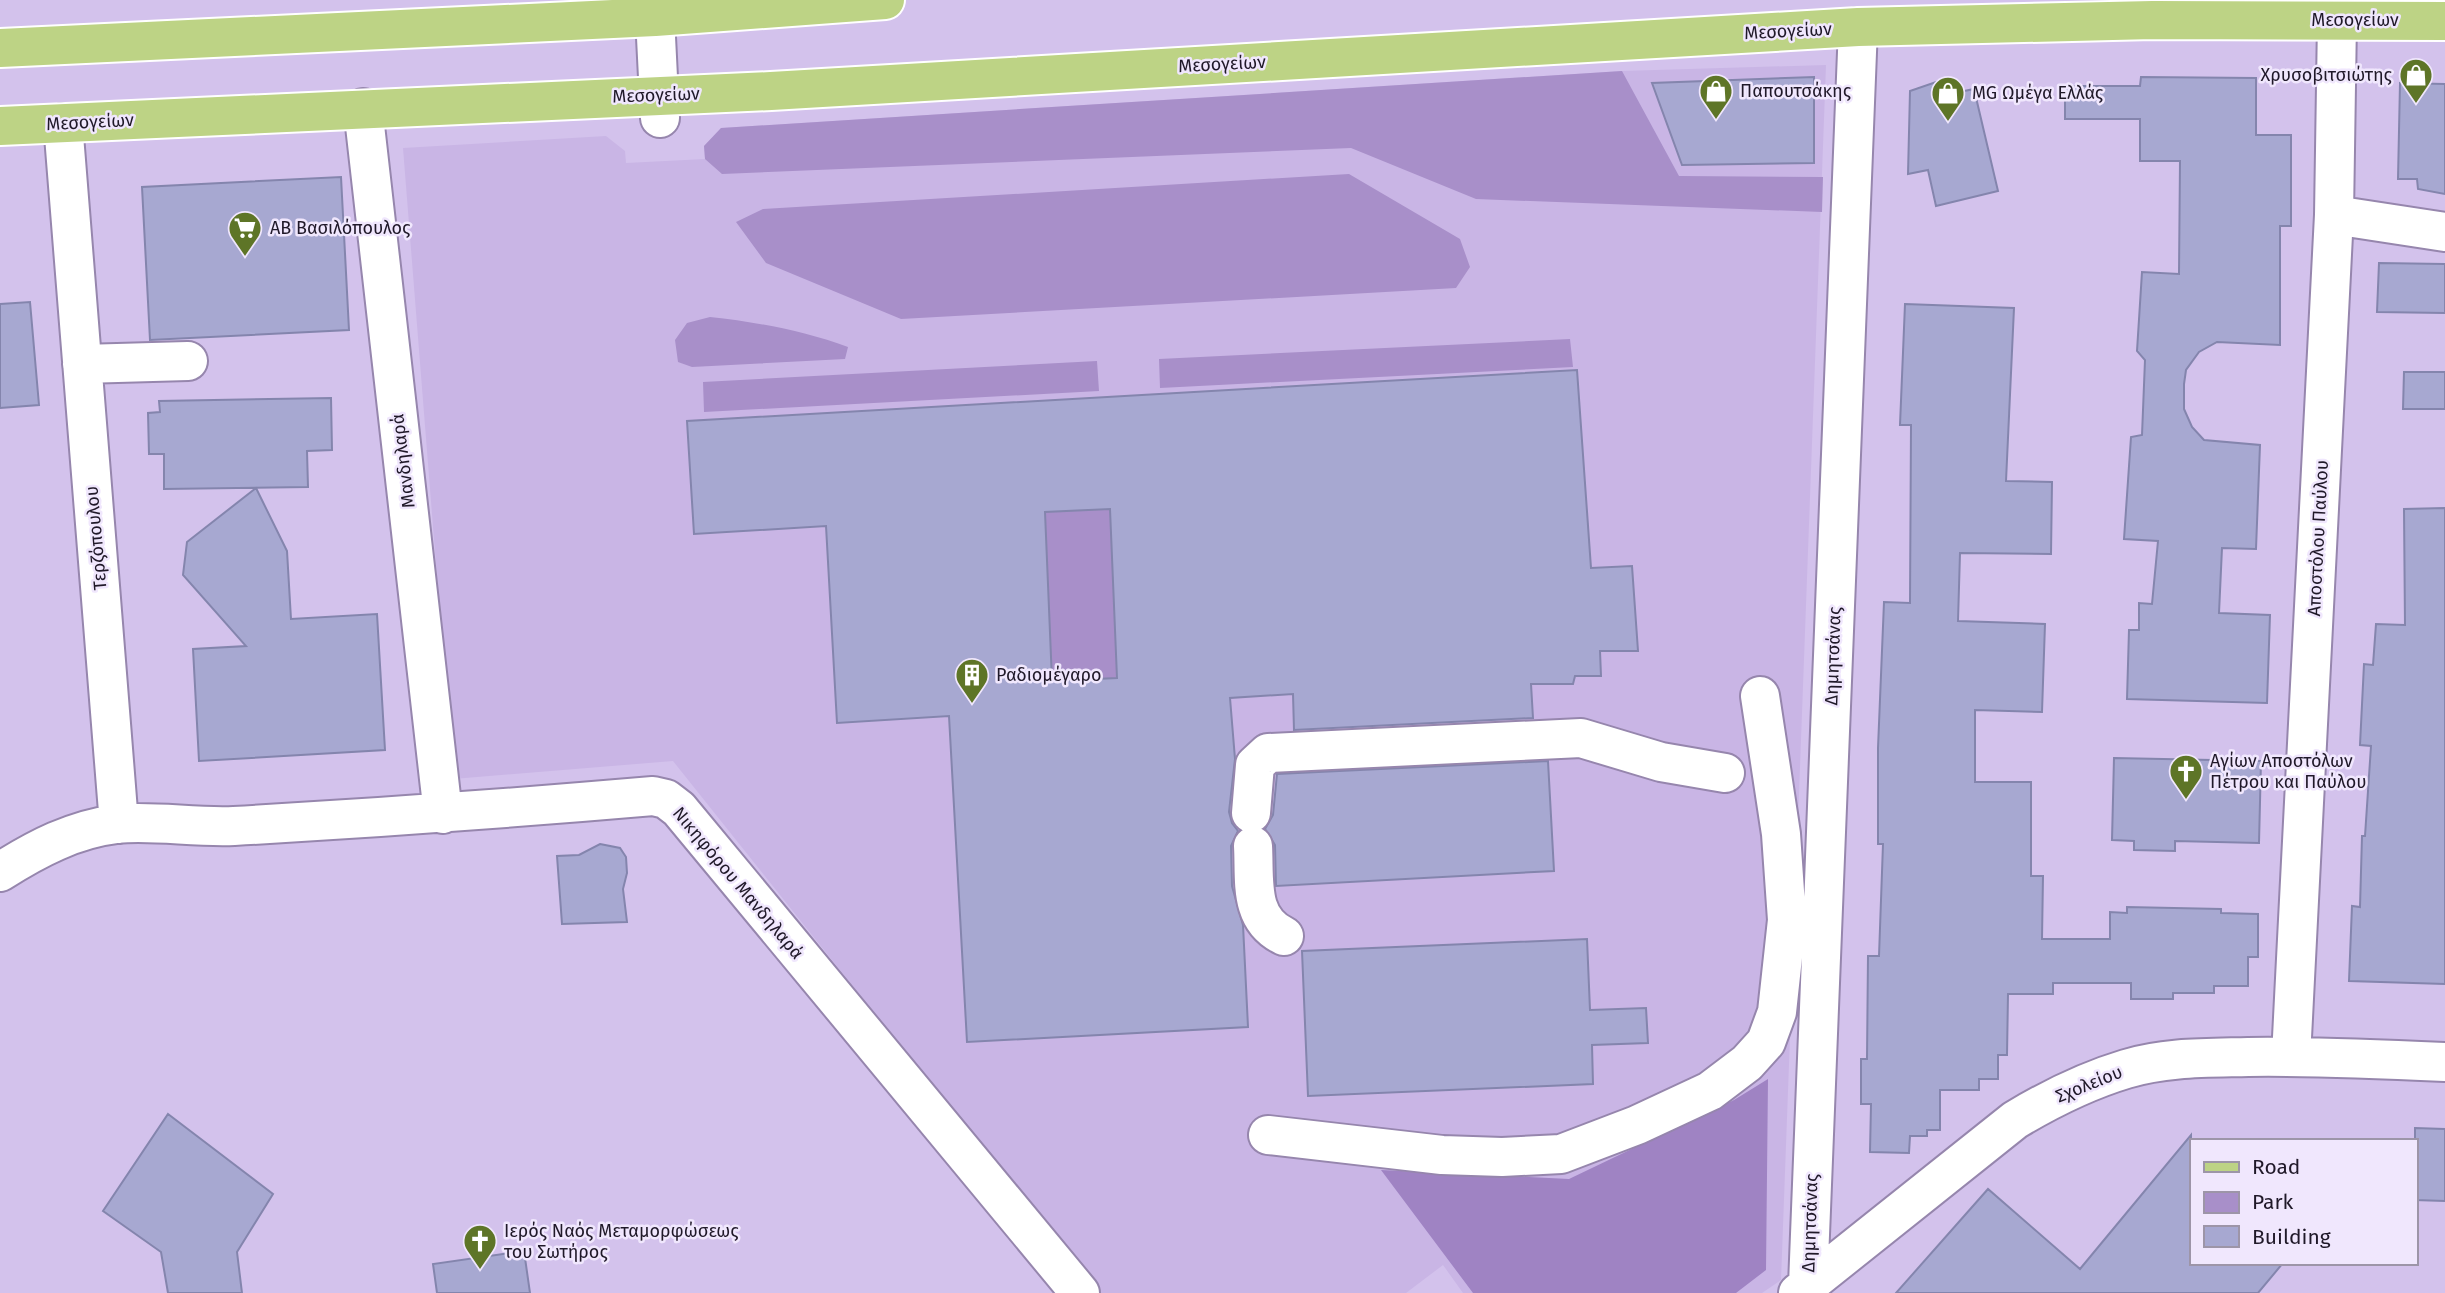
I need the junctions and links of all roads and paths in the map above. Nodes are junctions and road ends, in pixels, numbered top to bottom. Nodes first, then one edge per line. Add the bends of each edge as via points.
1 (885, 0) edge
2 (655, 17) junction
3 (2337, 20) junction
4 (2445, 21) edge
5 (1858, 27) junction
6 (0, 48) edge
7 (658, 107) junction
8 (363, 108) junction
9 (63, 123) junction
10 (0, 126) edge
11 (2334, 215) junction
12 (2445, 232) edge
13 (188, 360) dead end
14 (82, 364) junction
15 (1760, 696) dead end
16 (1725, 773) dead end
17 (443, 814) junction
18 (118, 824) junction
19 (0, 872) edge
20 (1284, 936) dead end
21 (2291, 1057) junction
22 (2445, 1062) edge
23 (1268, 1135) dead end
24 (1803, 1289) edge
25 (1080, 1293) edge

1 - 2 main road
2 - 6 main road
2 - 7 street
3 - 4 main road, Μεσογείων
3 - 5 main road, Μεσογείων
3 - 11 street, Αποστόλου Παύλου
5 - 7 main road, Μεσογείων
5 - 24 street, Δημητσάνας
7 - 8 main road, Μεσογείων
8 - 9 main road, Μεσογείων
8 - 17 street, Μανδηλαρά
9 - 10 main road, Μεσογείων
9 - 14 street, Τερζόπουλου
11 - 12 street
11 - 21 street, Αποστόλου Παύλου
13 - 14 street
14 - 18 street, Τερζόπουλου
15 - 23 street via 1781,834 1787,920 1777,1012 1766,1042 1747,1063 1710,1091 1561,1154 1442,1155
16 - 20 street via 1661,762 1581,738 1268,753 1255,765 1256,909 1268,926
17 - 18 street, Νικηφόρου Μανδηλαρά via 200,828
17 - 25 street, Νικηφόρου Μανδηλαρά via 653,796 666,799 679,809
18 - 19 street via 37,849
21 - 22 street, Σχολείου
21 - 24 street, Σχολείου via 2171,1060 2128,1068 2052,1098 2015,1120

